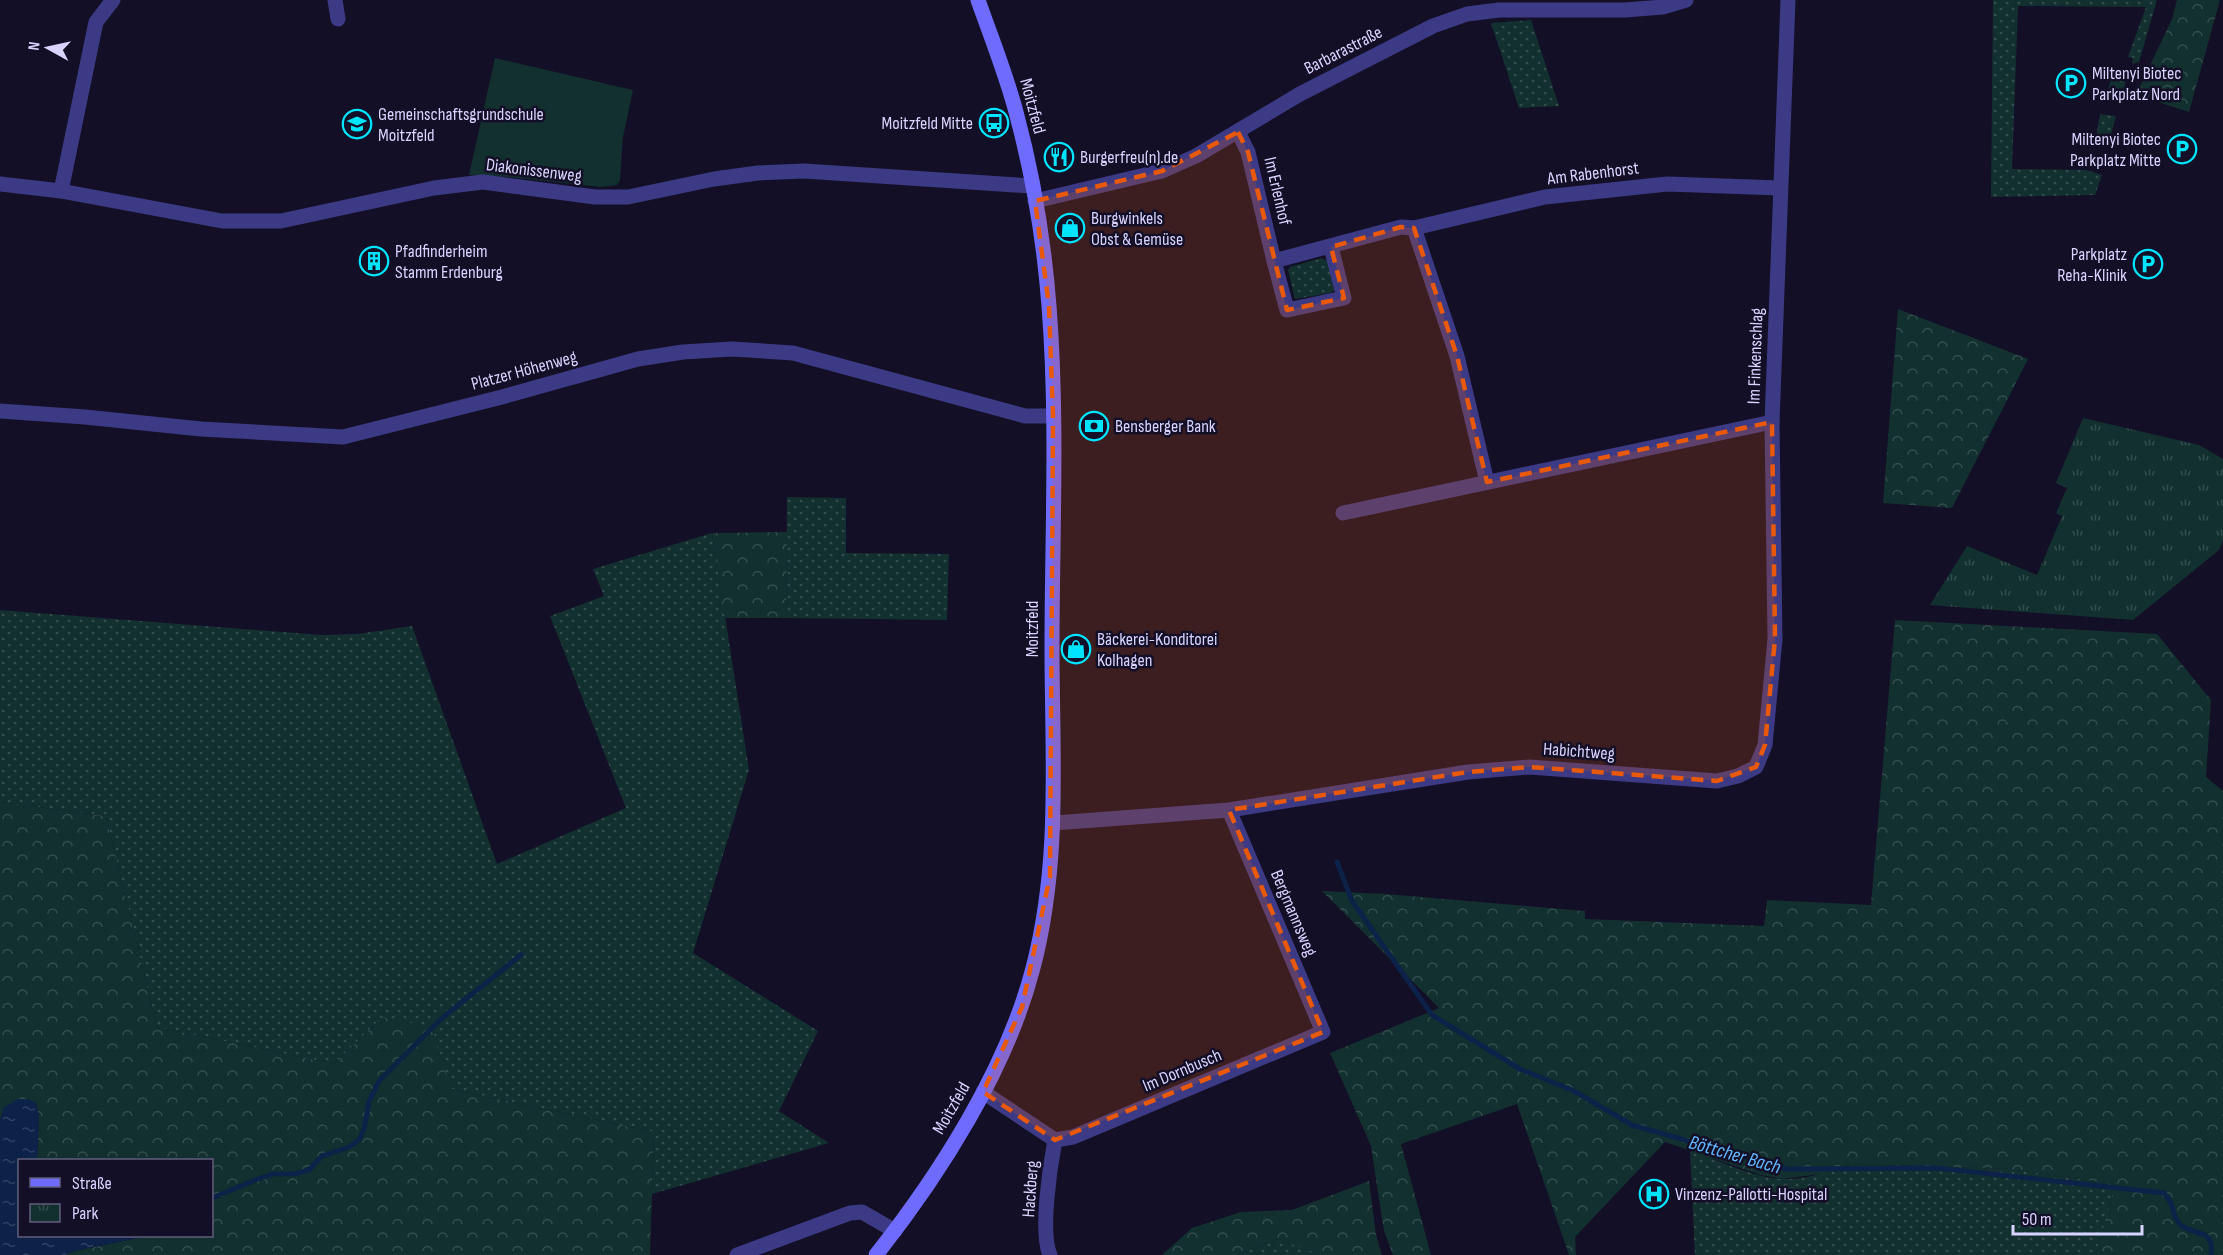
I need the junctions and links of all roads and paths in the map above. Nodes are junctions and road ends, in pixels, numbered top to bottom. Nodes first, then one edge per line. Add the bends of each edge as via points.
1 (113, 0) edge
2 (335, 0) edge
3 (978, 0) edge
4 (1686, 0) edge
5 (1788, 0) edge
6 (338, 19) dead end
7 (1238, 132) junction
8 (0, 184) edge
9 (1780, 188) junction
10 (62, 191) junction
11 (1033, 194) junction
12 (1407, 228) junction
13 (1331, 247) junction
14 (1274, 261) junction
15 (0, 411) edge
16 (1053, 416) junction
17 (1772, 422) junction
18 (1487, 482) junction
19 (1343, 513) dead end
20 (1229, 810) junction
21 (1053, 824) junction
22 (1323, 1032) joint
23 (983, 1092) junction
24 (1055, 1140) junction
25 (895, 1231) junction
26 (737, 1255) edge
27 (876, 1255) edge
28 (1050, 1255) edge

1 - 10 street via 96,22
2 - 6 street
3 - 11 main road, Moitzfeld via 1016,112
4 - 7 street, Barbarastraße via 1663,7 1624,10 1499,10 1467,14 1433,26 1300,94
5 - 9 street, Im Finkenschlag
7 - 11 street, Barbarastraße via 1162,171
7 - 14 street, Im Erlenhof via 1248,152
8 - 10 street, Diakonissenweg
9 - 12 street, Am Rabenhorst via 1667,184 1545,197
9 - 17 street, Im Finkenschlag
10 - 11 street, Diakonissenweg via 222,221 281,221 434,188 483,182 595,197 627,197 736,176 804,171
11 - 16 main road, Moitzfeld via 1049,306
12 - 13 street
12 - 18 street via 1457,356
13 - 14 street
13 - 14 street, Im Erlenhof via 1344,297 1287,310
15 - 16 street, Platzer Höhenweg via 210,430 343,437 638,359 732,349 793,352 1025,416
16 - 21 main road, Moitzfeld
17 - 18 street, Im Finkenschlag
17 - 20 street, Habichtweg via 1775,639 1765,745 1756,767 1717,781 1530,767 1468,772
18 - 19 street, Im Finkenschlag
20 - 21 street, Habichtweg
20 - 22 street, Bergmannsweg
21 - 23 main road, Moitzfeld via 1050,876 1033,969 1022,1007
22 - 24 street, Im Dornbusch via 1073,1137
23 - 24 street, Hackberg
23 - 25 main road, Moitzfeld
24 - 28 street, Hackberg via 1047,1215 1046,1247
25 - 26 street via 862,1212 850,1213
25 - 27 main road, Moitzfeld

